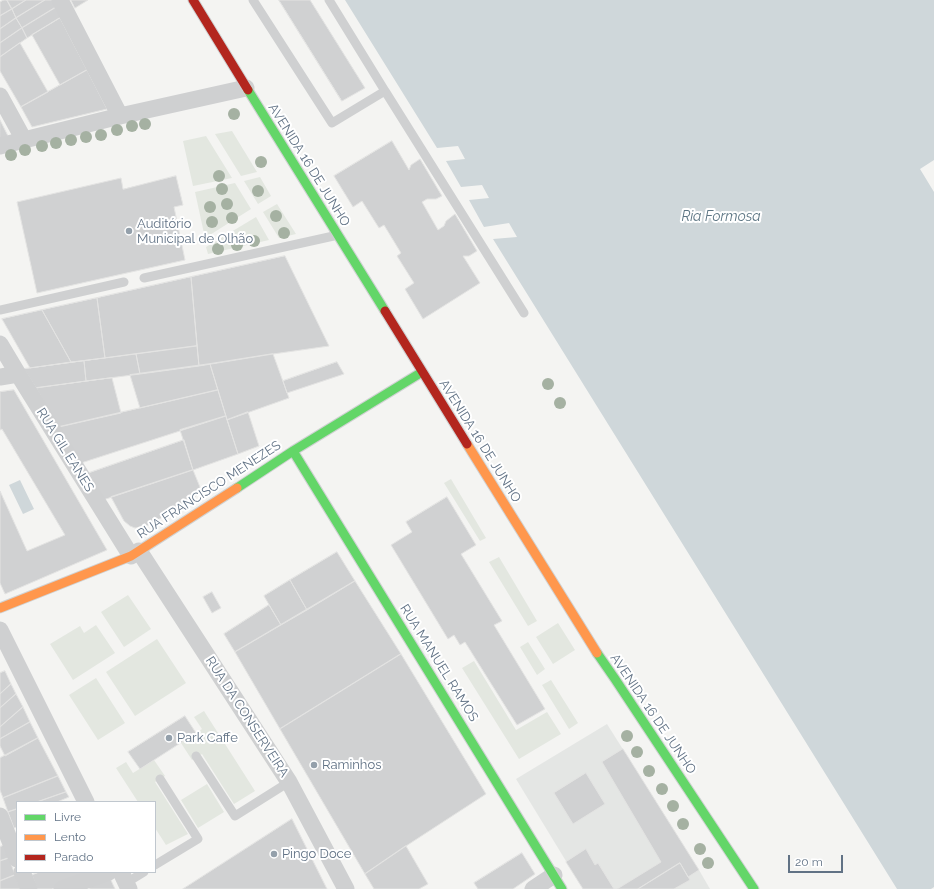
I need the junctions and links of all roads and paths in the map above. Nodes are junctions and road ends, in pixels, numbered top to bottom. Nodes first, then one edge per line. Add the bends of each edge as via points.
1 (60, 0) edge
2 (193, 0) edge
3 (254, 0) edge
4 (329, 0) edge
5 (246, 88) junction
6 (385, 90) junction
7 (0, 96) edge
8 (120, 116) junction
9 (24, 140) junction
10 (0, 146) edge
11 (338, 235) junction
12 (144, 278) dead end
13 (124, 282) dead end
14 (0, 310) edge
15 (524, 313) dead end
16 (0, 344) edge
17 (422, 372) junction
18 (18, 374) junction
19 (0, 377) edge
20 (293, 451) junction
21 (135, 553) junction
22 (0, 608) edge
23 (0, 630) edge
24 (196, 756) dead end
25 (160, 779) dead end
26 (289, 782) junction
27 (86, 801) edge
28 (0, 816) edge
29 (16, 856) edge
30 (156, 864) edge
31 (22, 873) edge
32 (106, 873) edge
33 (142, 873) edge
34 (125, 881) edge
35 (558, 882) edge
36 (29, 889) edge
37 (62, 889) edge
38 (346, 889) edge
39 (533, 889) edge
40 (754, 889) edge

1 - 8 street
2 - 5 main road, AVENIDA 16 DE JUNHO
3 - 6 lane via 332,123
4 - 6 lane
5 - 8 street
5 - 11 main road, AVENIDA 16 DE JUNHO
6 - 15 lane
7 - 9 street
8 - 9 street
9 - 10 street
11 - 12 lane
11 - 17 main road, AVENIDA 16 DE JUNHO
13 - 14 lane
16 - 18 street, RUA GIL EANES
17 - 20 main road, RUA FRANCISCO MENEZES
17 - 40 main road, AVENIDA 16 DE JUNHO via 596,652
18 - 19 street
18 - 21 street, RUA GIL EANES
20 - 21 main road, RUA FRANCISCO MENEZES
20 - 35 main road, RUA MANUEL RAMOS
21 - 22 main road, RUA FRANCISCO MENEZES
21 - 26 street, RUA DA CONSERVEIRA
23 - 27 street
24 - 26 lane via 235,816
25 - 30 lane via 198,839
26 - 38 street, RUA DA CONSERVEIRA
28 - 29 street
31 - 36 street
32 - 37 street
33 - 34 lane
35 - 39 street

